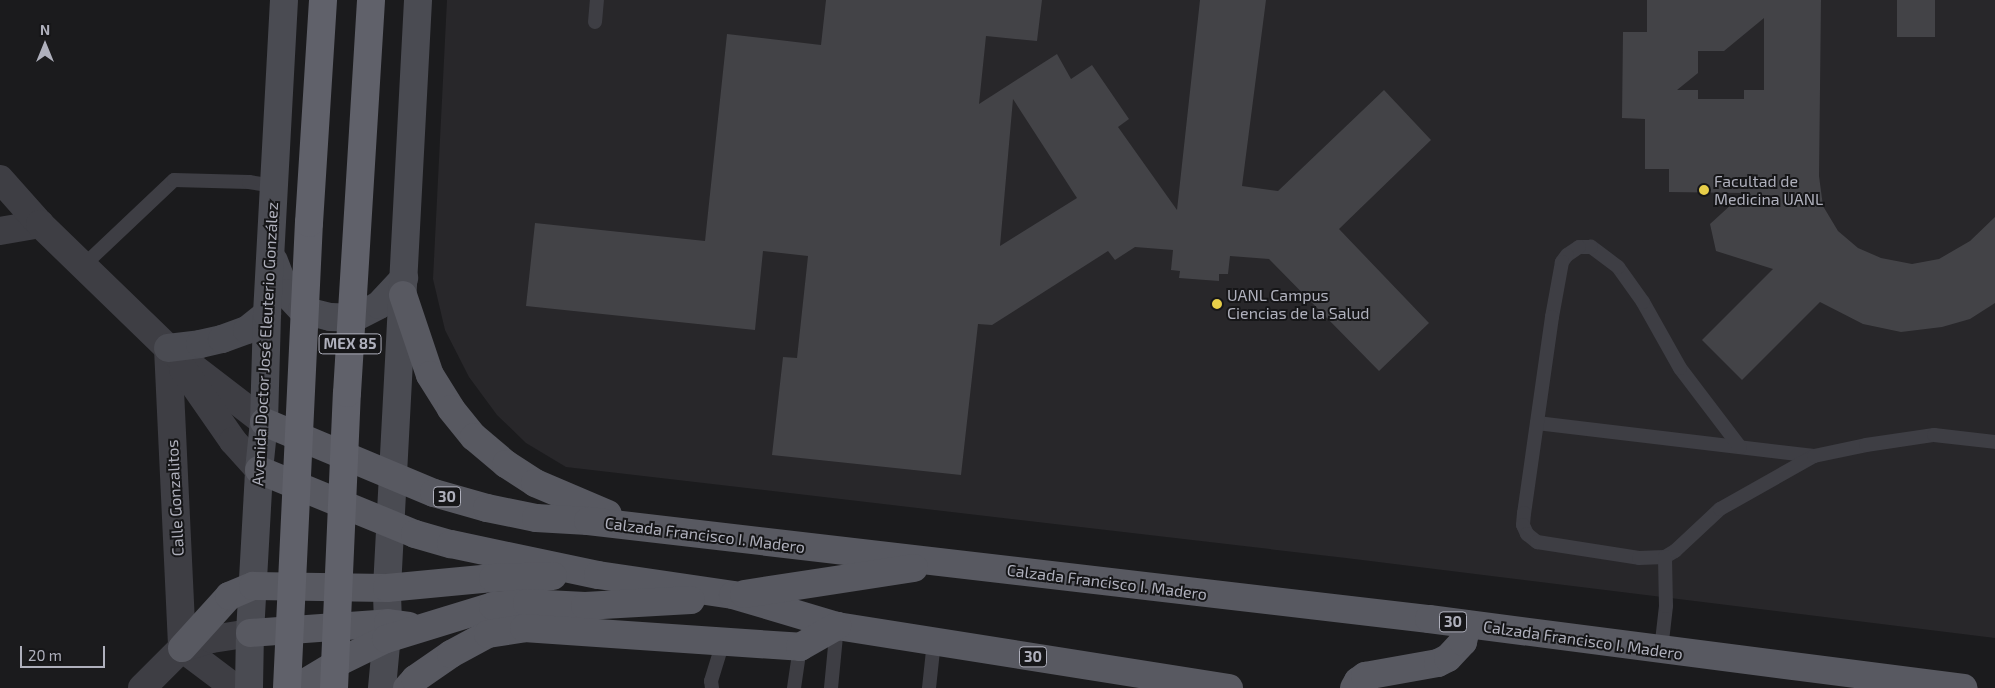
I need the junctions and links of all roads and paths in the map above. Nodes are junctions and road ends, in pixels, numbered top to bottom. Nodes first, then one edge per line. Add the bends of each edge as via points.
1 (284, 0) edge
2 (323, 0) edge
3 (371, 0) edge
4 (418, 0) edge
5 (597, 0) edge
6 (594, 22) dead end
7 (0, 178) edge
8 (274, 186) junction
9 (40, 224) junction
10 (0, 231) edge
11 (270, 252) junction
12 (83, 266) junction
13 (403, 286) junction
14 (267, 314) junction
15 (168, 348) junction
16 (264, 422) junction
17 (1537, 423) junction
18 (1995, 442) edge
19 (1740, 447) junction
20 (1814, 456) junction
21 (259, 470) junction
22 (394, 477) junction
23 (391, 524) junction
24 (642, 527) junction
25 (1665, 556) junction
26 (942, 563) junction
27 (598, 575) junction
28 (253, 586) junction
29 (387, 588) junction
30 (733, 595) junction
31 (1466, 624) junction
32 (837, 626) junction
33 (387, 631) junction
34 (250, 633) junction
35 (723, 642) junction
36 (934, 642) junction
37 (800, 647) junction
38 (182, 648) junction
39 (1661, 650) junction
40 (342, 661) junction
41 (391, 686) edge
42 (1214, 687) edge
43 (142, 688) edge
44 (235, 688) edge
45 (249, 688) edge
46 (287, 688) edge
47 (296, 688) edge
48 (334, 688) edge
49 (712, 688) edge
50 (794, 688) edge
51 (831, 688) edge
52 (929, 688) edge
53 (1354, 688) edge
54 (1964, 688) edge

1 - 8 main road, Avenida Doctor José Eleuterio González
2 - 46 highway, MEX 85 via 309,213
3 - 48 highway, MEX 85 via 347,393
4 - 13 main road
5 - 6 lane
7 - 9 street
8 - 11 main road, Avenida Doctor José Eleuterio González
8 - 12 lane via 174,180
9 - 10 street
9 - 12 street
11 - 13 main road via 286,293 302,310 330,317 354,318 379,305
11 - 14 main road, Avenida Doctor José Eleuterio González
12 - 15 street
13 - 22 main road
13 - 24 main road via 430,375 451,409 474,437 535,483
14 - 15 main road via 247,330 222,339
14 - 16 main road, Avenida Doctor José Eleuterio González
15 - 16 street
15 - 21 street via 233,441
15 - 38 street, Calle Gonzalitos
16 - 21 main road, Avenida Doctor José Eleuterio González
16 - 22 main road, Calzada Francisco I. Madero / 30
17 - 19 lane
17 - 19 lane via 1562,262 1566,255 1579,247 1591,247 1618,267 1643,302 1680,368
17 - 25 lane via 1524,513 1523,525 1527,534 1537,542 1620,556 1653,559
18 - 20 lane via 1934,435
19 - 20 lane
20 - 25 lane via 1720,509 1675,551
21 - 23 main road, 30
21 - 28 main road, Avenida Doctor José Eleuterio González
22 - 23 main road
22 - 24 main road, Calzada Francisco I. Madero / 30 via 434,493 536,518
23 - 27 main road, 30 via 451,544
23 - 29 main road
24 - 26 main road, Calzada Francisco I. Madero / 30
25 - 39 lane via 1666,606
26 - 30 main road
26 - 31 main road, Calzada Francisco I. Madero / 30
27 - 29 main road via 493,578
27 - 30 main road, 30
28 - 29 main road
28 - 34 main road, Avenida Doctor José Eleuterio González
28 - 38 main road via 230,596
29 - 33 main road
30 - 32 main road, 30
30 - 33 main road via 676,602 585,606 502,605 421,628
31 - 39 main road, Calzada Francisco I. Madero / 30
31 - 53 main road via 1463,642 1448,658 1438,663 1365,676
32 - 36 main road, 30
32 - 37 main road
32 - 51 lane
33 - 34 main road
33 - 40 main road
33 - 41 main road
34 - 38 street
34 - 45 main road, Avenida Doctor José Eleuterio González
35 - 37 main road
35 - 41 main road via 524,628 488,634 415,679
35 - 49 lane via 711,681
36 - 42 main road, 30
36 - 52 lane
37 - 50 lane
38 - 43 street
38 - 44 street
39 - 54 main road, Calzada Francisco I. Madero / 30
40 - 41 main road via 358,666
40 - 47 main road

